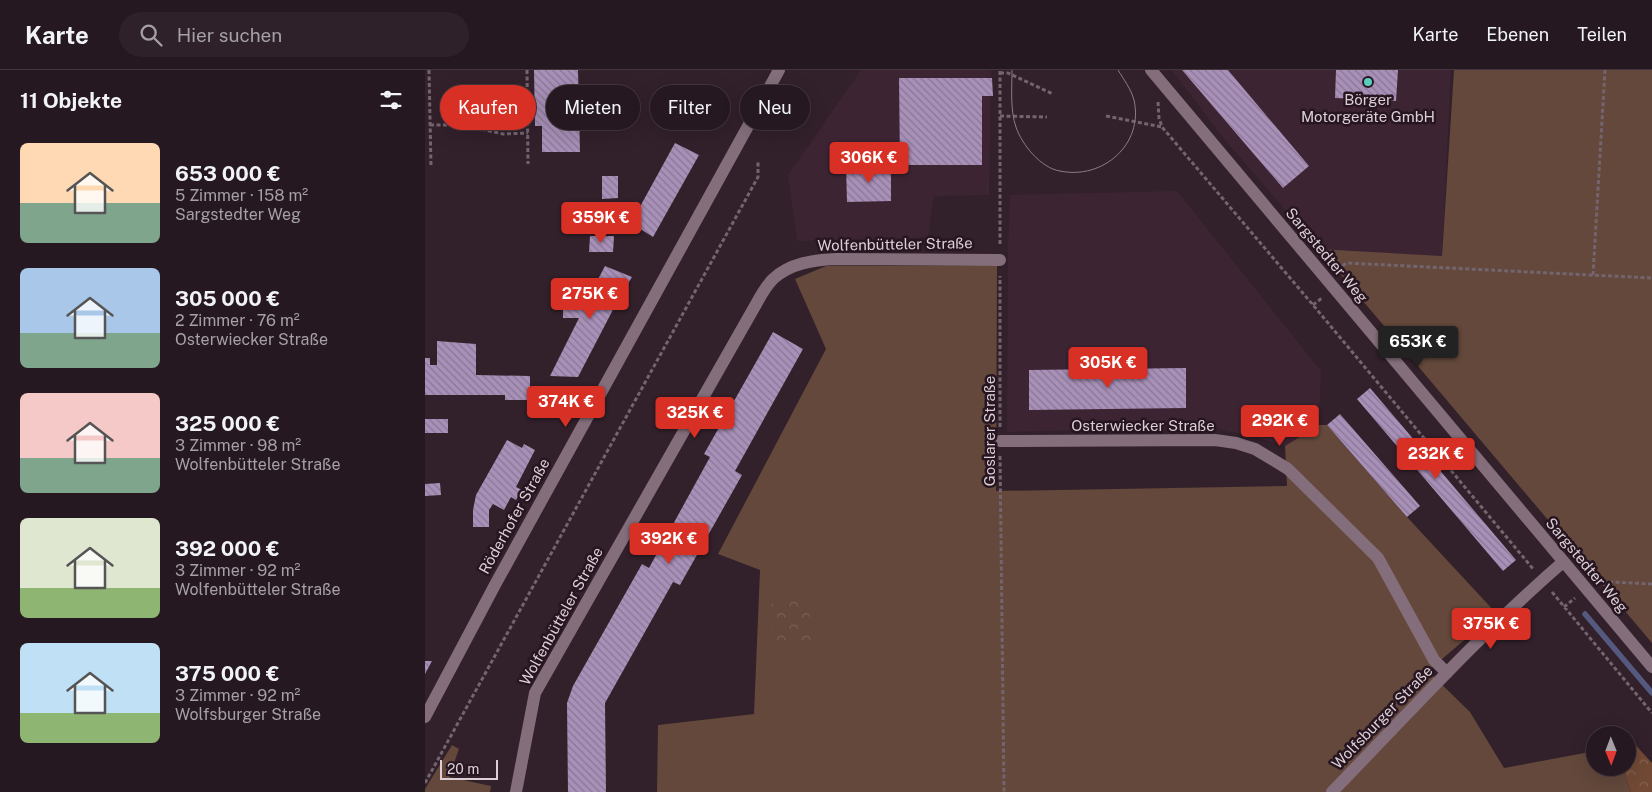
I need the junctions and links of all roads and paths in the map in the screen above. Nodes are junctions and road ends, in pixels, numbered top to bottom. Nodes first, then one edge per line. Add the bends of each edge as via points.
1 (429, 70) edge
2 (527, 70) edge
3 (779, 70) edge
4 (1151, 70) edge
5 (1605, 70) edge
6 (1000, 72) edge
7 (1164, 86) junction
8 (1053, 94) dead end
9 (1000, 116) junction
10 (1106, 116) dead end
11 (1047, 117) dead end
12 (430, 125) junction
13 (1162, 127) junction
14 (528, 133) junction
15 (758, 162) dead end
16 (528, 164) dead end
17 (431, 166) dead end
18 (1000, 260) junction
19 (1593, 275) junction
20 (1324, 277) junction
21 (1652, 278) edge
22 (1000, 441) junction
23 (1563, 562) junction
24 (1543, 580) junction
25 (1652, 667) edge
26 (1447, 674) junction
27 (1652, 712) edge
28 (425, 717) edge
29 (425, 783) edge
30 (516, 792) edge
31 (1004, 792) edge
32 (1332, 792) edge

1 - 12 path
2 - 14 path
3 - 28 street, Röderhofer Straße via 491,591
4 - 7 street, Sargstedter Weg
5 - 19 path
6 - 8 path
6 - 9 path, Goslarer Straße
7 - 13 path via 1157,92
7 - 20 street, Sargstedter Weg
9 - 11 path
9 - 18 path, Goslarer Straße
10 - 13 path
12 - 14 path via 463,125 503,134
12 - 17 path
13 - 24 path
14 - 16 path
15 - 29 path via 758,177
18 - 22 path, Goslarer Straße
18 - 30 street, Wolfenbütteler Straße via 815,260 773,279 535,693
19 - 20 path via 1347,263
19 - 21 path
20 - 23 street, Sargstedter Weg
22 - 26 street, Osterwiecker Straße via 1215,440 1255,449 1294,475 1378,558 1434,660
22 - 31 path, Goslarer Straße
23 - 24 street, Wolfsburger Straße
23 - 25 street, Sargstedter Weg
24 - 26 street, Wolfsburger Straße
24 - 27 path
26 - 32 street, Wolfsburger Straße

